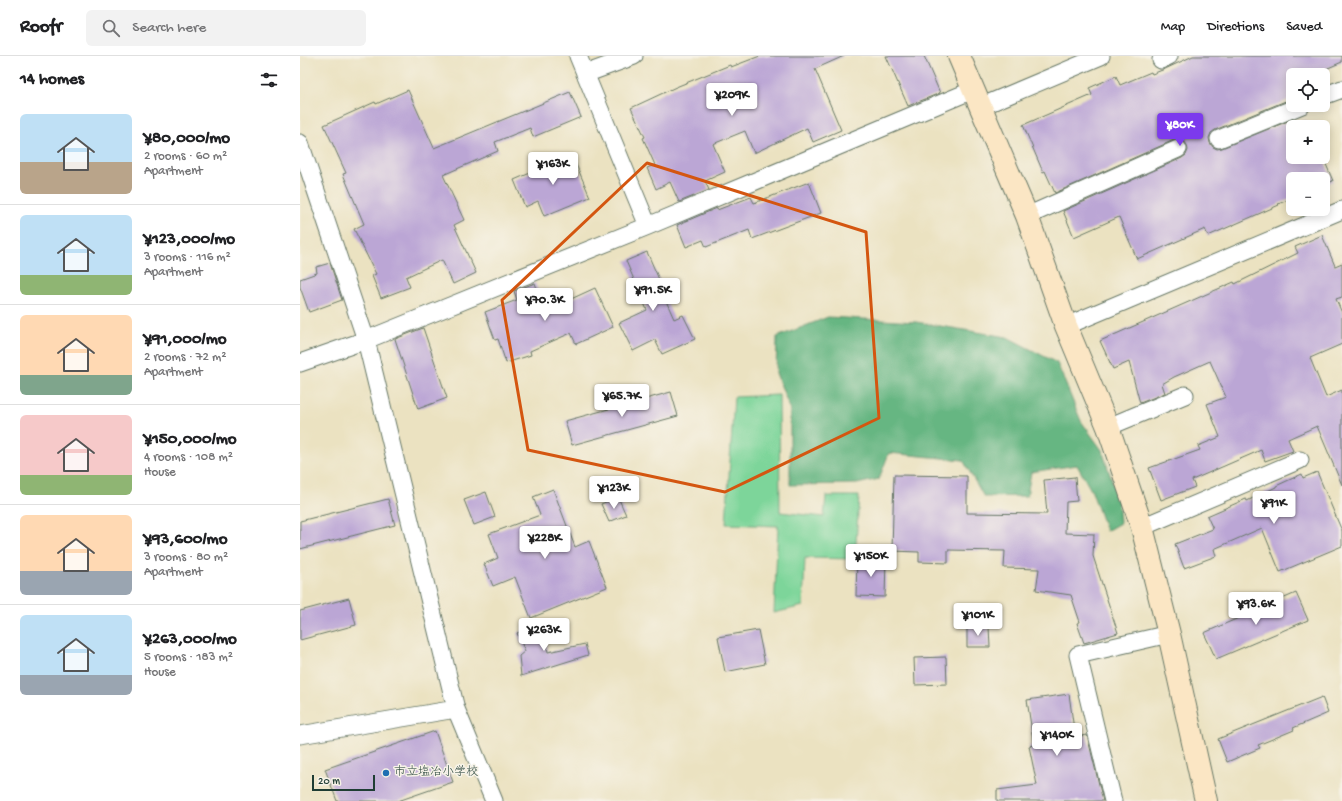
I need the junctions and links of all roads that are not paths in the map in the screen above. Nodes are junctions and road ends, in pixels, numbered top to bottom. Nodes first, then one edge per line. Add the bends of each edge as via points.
1 (578, 56) edge
2 (634, 56) edge
3 (959, 56) edge
4 (1101, 56) edge
5 (585, 74) junction
6 (1342, 89) edge
7 (1330, 93) edge
8 (977, 98) junction
9 (1286, 112) edge
10 (1219, 139) dead end
11 (300, 143) edge
12 (1178, 149) dead end
13 (1342, 210) edge
14 (1027, 216) junction
15 (648, 226) junction
16 (1066, 326) junction
17 (366, 340) junction
18 (300, 364) edge
19 (1185, 395) dead end
20 (1108, 427) junction
21 (1300, 460) dead end
22 (1142, 527) junction
23 (1169, 634) junction
24 (456, 709) junction
25 (300, 736) edge
26 (494, 801) edge
27 (1113, 801) edge
28 (1206, 801) edge

1 - 5 street
2 - 5 street
3 - 8 street
4 - 8 street
5 - 15 street
6 - 7 street
8 - 14 street
8 - 15 street
9 - 10 street
11 - 17 street
12 - 14 street
13 - 16 street
14 - 16 street
15 - 17 street
16 - 20 street
17 - 18 street
17 - 24 street
19 - 20 street
20 - 22 street
21 - 22 street
22 - 23 street
23 - 27 street via 1078,656
23 - 28 street
24 - 25 street
24 - 26 street

